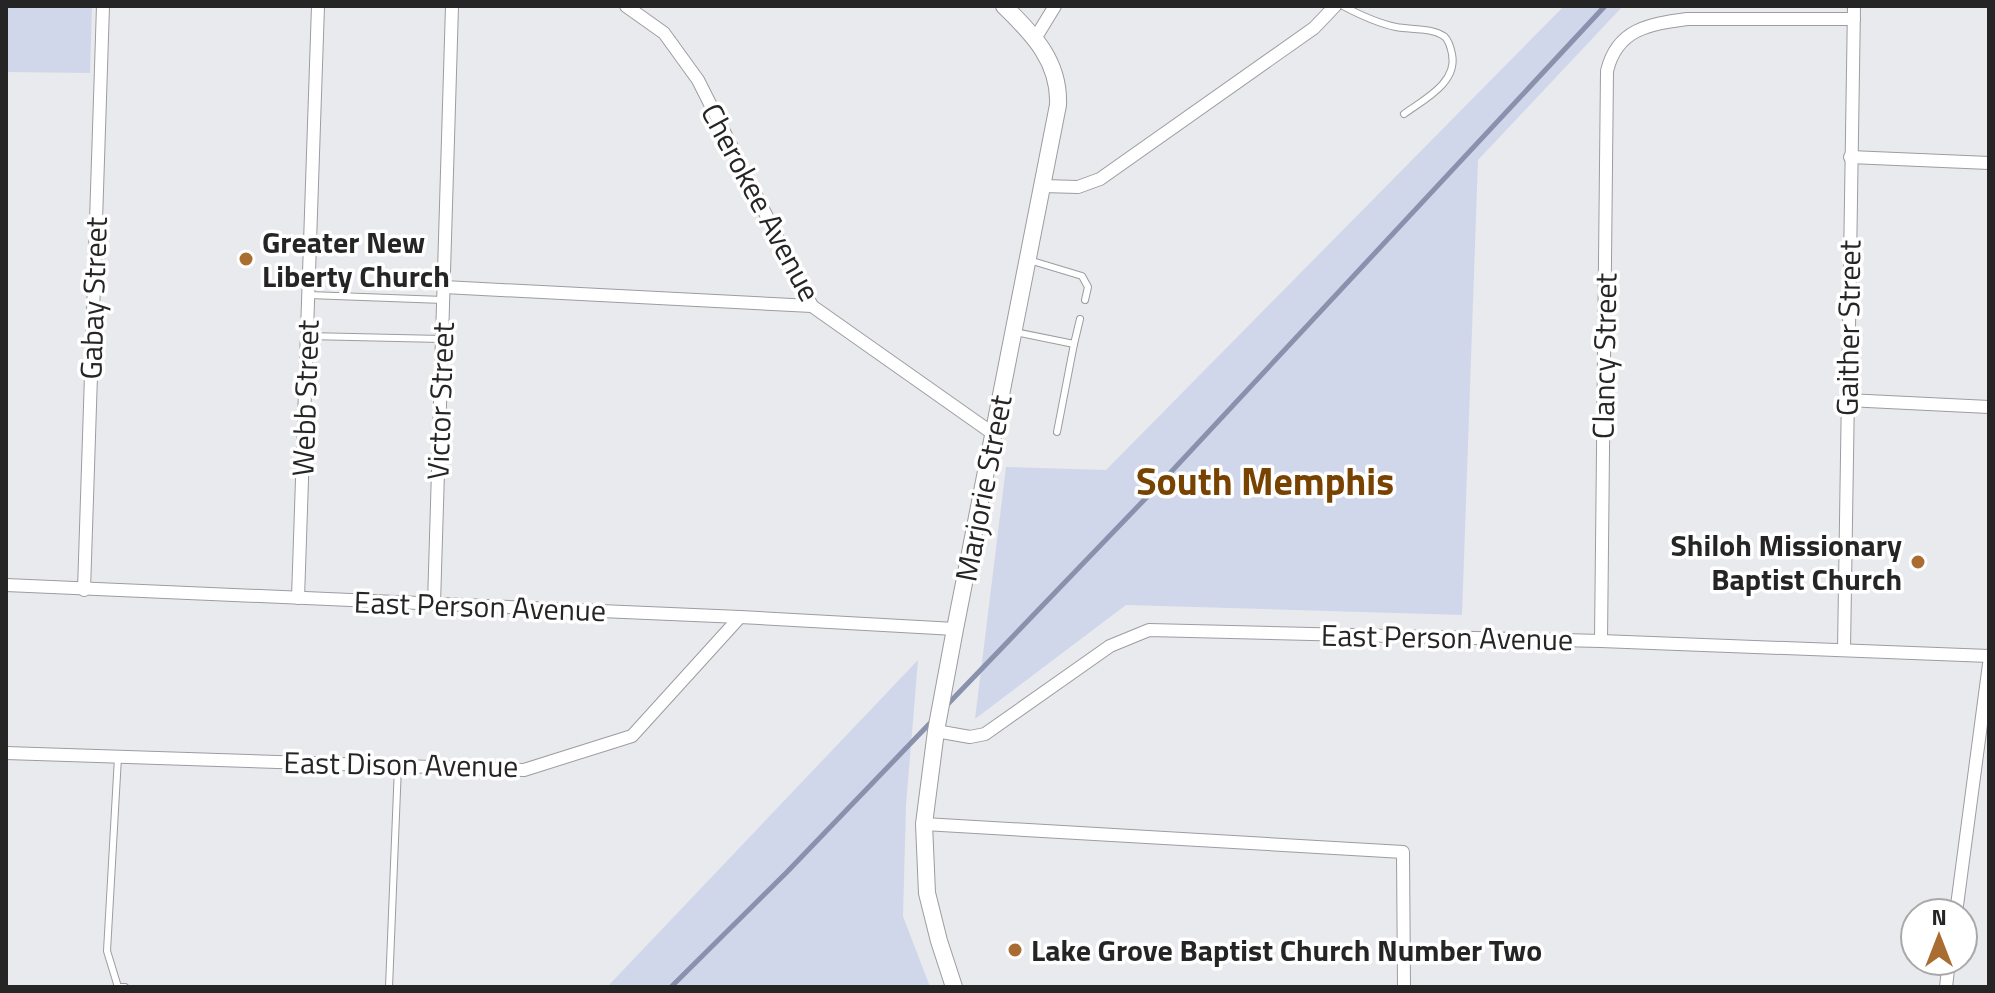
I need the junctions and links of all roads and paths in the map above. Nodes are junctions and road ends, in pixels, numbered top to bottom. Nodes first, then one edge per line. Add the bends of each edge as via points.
1 (103, 6) edge
2 (318, 6) edge
3 (452, 6) edge
4 (626, 6) edge
5 (1004, 6) edge
6 (1055, 6) edge
7 (1335, 6) edge
8 (1343, 6) edge
9 (1854, 12) edge
10 (1036, 37) junction
11 (1404, 114) dead end
12 (1850, 157) junction
13 (1989, 163) edge
14 (1043, 186) junction
15 (1029, 260) junction
16 (443, 294) junction
17 (309, 295) junction
18 (1085, 300) dead end
19 (812, 306) junction
20 (1080, 319) dead end
21 (1015, 332) junction
22 (307, 336) junction
23 (442, 339) junction
24 (1074, 344) junction
25 (1847, 400) junction
26 (1989, 407) edge
27 (1057, 432) dead end
28 (995, 435) junction
29 (6, 585) edge
30 (84, 590) junction
31 (298, 598) junction
32 (434, 604) junction
33 (740, 617) junction
34 (955, 629) junction
35 (1601, 641) junction
36 (1844, 650) junction
37 (1989, 656) edge
38 (1989, 664) edge
39 (936, 731) junction
40 (6, 753) edge
41 (118, 757) junction
42 (398, 766) junction
43 (924, 824) junction
44 (1958, 897) edge
45 (125, 987) edge
46 (389, 987) edge
47 (954, 987) edge
48 (1404, 987) edge

1 - 30 street, Gabay Street
2 - 17 street, Webb Street
3 - 16 street, Victor Street
4 - 19 street, Cherokee Avenue via 664,33 698,80
5 - 10 street, Marjorie Street
6 - 10 street
7 - 14 street via 1314,28 1100,179 1078,187
8 - 11 lane via 1396,27 1433,32 1451,47 1451,74
9 - 12 street, Gaither Street
9 - 35 street, Clancy Street via 1665,22 1629,35 1610,58
10 - 14 street, Marjorie Street via 1059,91
12 - 13 street
12 - 25 street, Gaither Street
14 - 15 street, Marjorie Street
15 - 18 lane via 1082,276 1088,287
15 - 21 street, Marjorie Street
16 - 17 lane
16 - 19 street
16 - 23 street, Victor Street
17 - 22 street, Webb Street
19 - 28 street, Cherokee Avenue
20 - 24 lane
21 - 24 lane
21 - 28 street, Marjorie Street
22 - 23 lane
22 - 31 street, Webb Street
23 - 32 street, Victor Street
24 - 27 lane
25 - 26 street
25 - 36 street, Gaither Street
28 - 34 street, Marjorie Street
29 - 30 street, East Person Avenue
30 - 31 street, East Person Avenue
31 - 32 street, East Person Avenue
32 - 33 street, East Person Avenue
33 - 34 street, East Person Avenue
33 - 42 street, East Dison Avenue via 632,736 524,770
34 - 39 street, Marjorie Street
35 - 36 street, East Person Avenue
35 - 39 street, East Person Avenue via 1149,630 1110,646 985,734
36 - 37 street, East Person Avenue
38 - 44 street
39 - 43 street, Marjorie Street
40 - 41 street, East Dison Avenue
41 - 42 street, East Dison Avenue
41 - 45 lane via 107,951 118,987
42 - 46 lane
43 - 47 street, Marjorie Street via 927,893
43 - 48 street via 1403,852

